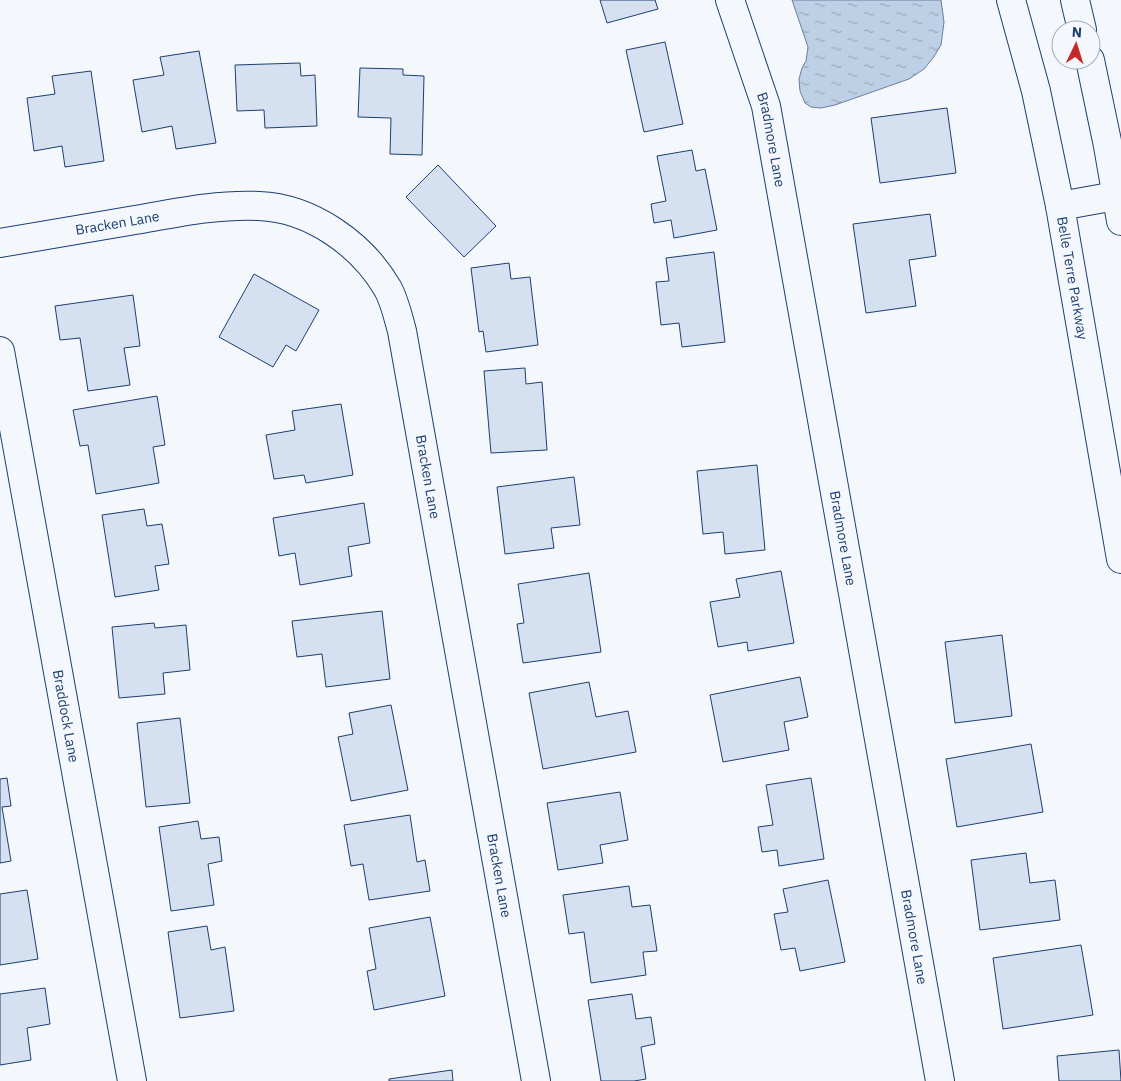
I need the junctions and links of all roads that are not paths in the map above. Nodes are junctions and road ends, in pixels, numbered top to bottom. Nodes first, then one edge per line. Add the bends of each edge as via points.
1 (730, 0) edge
2 (1011, 0) edge
3 (1075, 0) edge
4 (1080, 20) edge
5 (1092, 70) edge
6 (1119, 204) edge
7 (1060, 206) junction
8 (0, 243) edge
9 (0, 351) edge
10 (1121, 559) edge
11 (132, 1081) edge
12 (536, 1081) edge
13 (940, 1081) edge

1 - 13 street, Bradmore Lane via 766,106
2 - 7 street, Belle Terre Parkway via 1036,91
3 - 4 street
5 - 6 street
6 - 7 street
7 - 10 street, Belle Terre Parkway
8 - 12 street, Bracken Lane via 197,209 260,206 284,209 333,231 356,249 388,289 402,332
9 - 11 street, Braddock Lane

